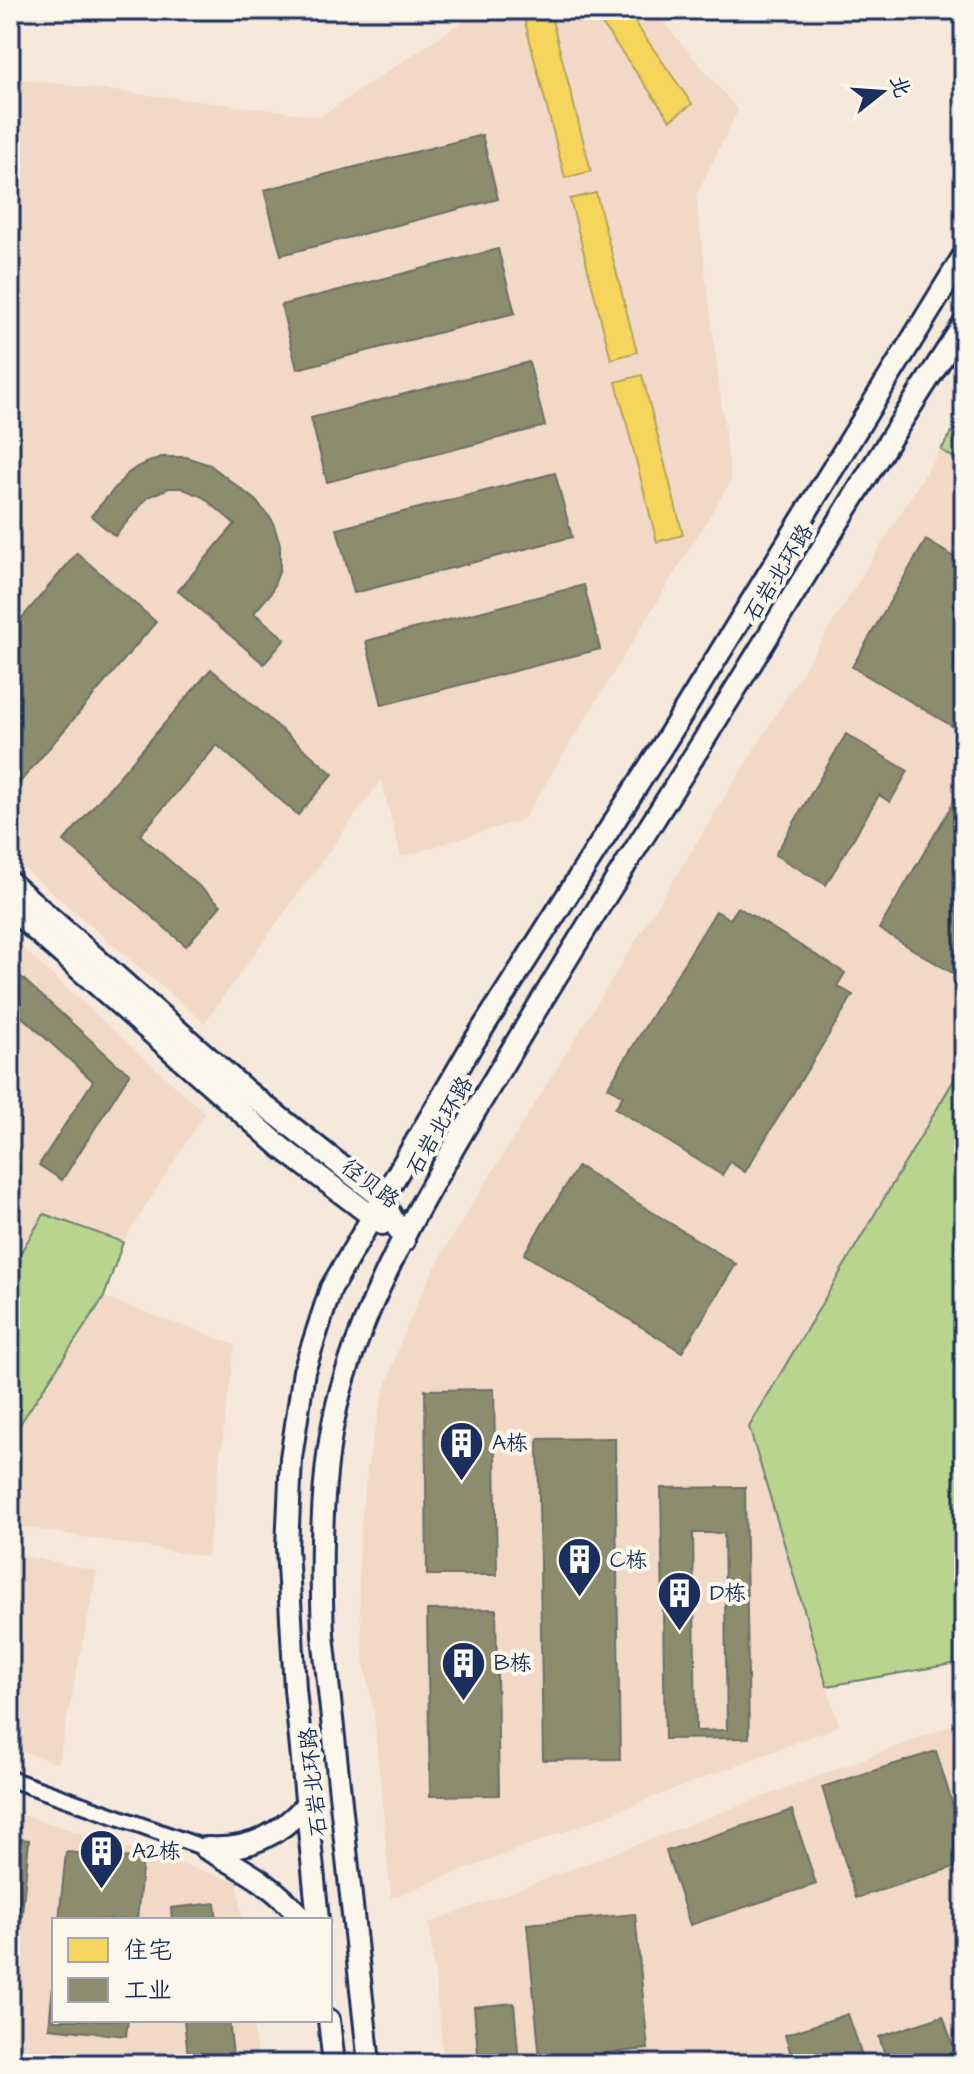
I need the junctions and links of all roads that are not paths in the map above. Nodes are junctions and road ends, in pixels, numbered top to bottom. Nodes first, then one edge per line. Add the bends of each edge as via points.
1 (964, 255) edge
2 (964, 324) edge
3 (10, 882) edge
4 (10, 908) edge
5 (377, 1206) junction
6 (404, 1241) junction
7 (10, 1779) edge
8 (306, 1805) junction
9 (205, 1848) junction
10 (301, 1918) edge
11 (318, 1918) edge
12 (329, 2022) edge
13 (334, 2064) edge
14 (369, 2064) edge

1 - 5 main road, 石岩北环路
2 - 6 main road, 石岩北环路 via 578,941 439,1171
3 - 5 main road, 径贝路
4 - 5 main road, 径贝路 via 282,1148
5 - 6 main road, 径贝路
5 - 8 main road, 石岩北环路 via 331,1288 304,1371 291,1458 287,1548
6 - 14 main road, 石岩北环路 via 371,1302 344,1380 333,1433 321,1572 323,1635
7 - 9 street
8 - 9 main road via 272,1836 251,1845
8 - 11 main road, 石岩北环路
9 - 10 main road via 267,1883
12 - 13 main road

